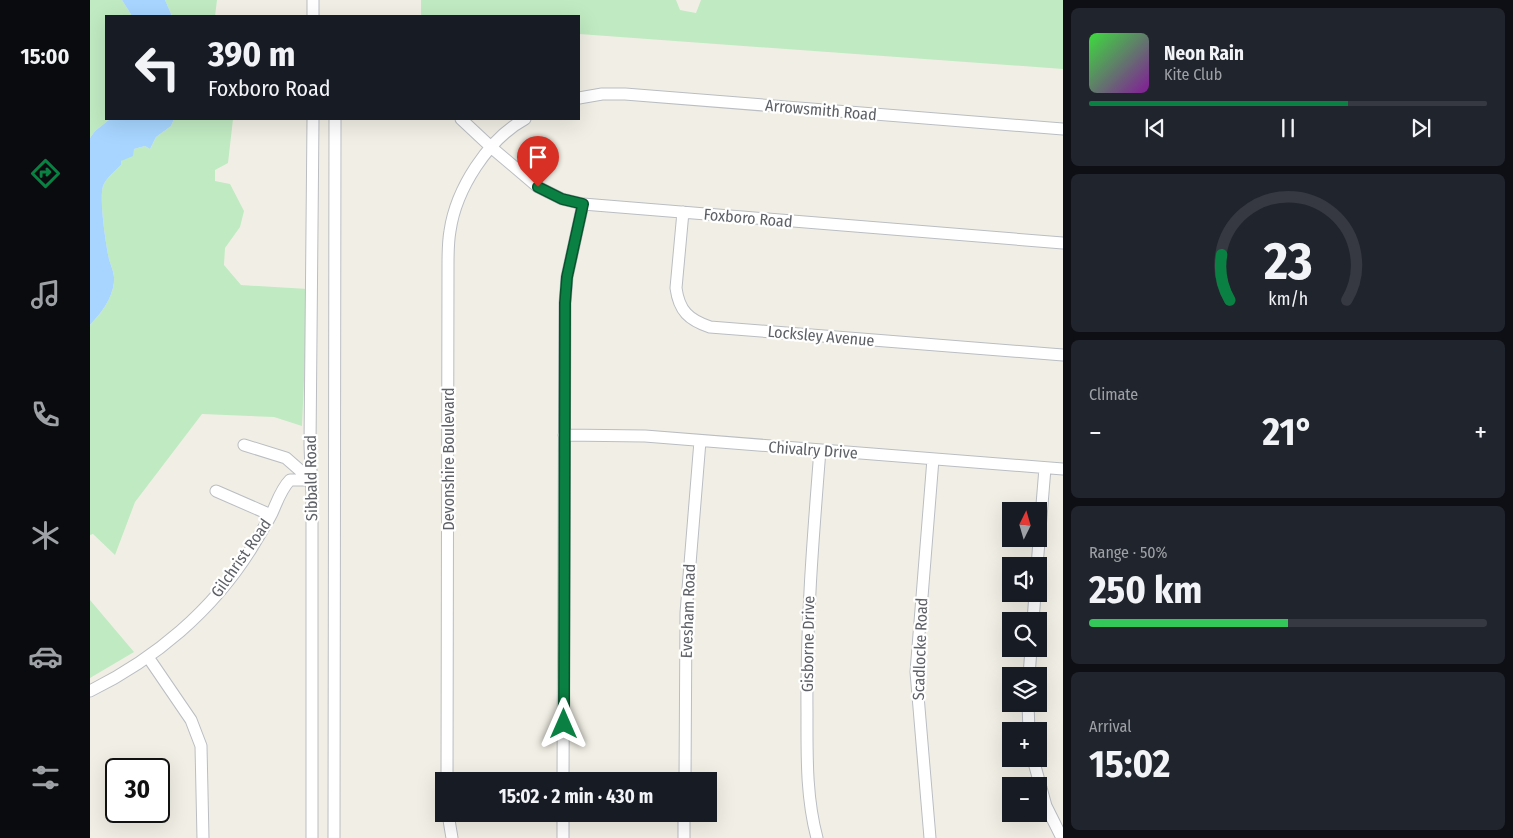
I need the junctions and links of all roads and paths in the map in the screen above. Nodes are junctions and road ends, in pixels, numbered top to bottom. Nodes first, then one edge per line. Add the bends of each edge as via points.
1 (313, 0) edge
2 (313, 15) edge
3 (580, 98) edge
4 (313, 120) edge
5 (334, 120) edge
6 (462, 120) edge
7 (524, 120) edge
8 (1063, 129) edge
9 (492, 148) junction
10 (583, 204) junction
11 (683, 212) junction
12 (1063, 243) edge
13 (1063, 355) edge
14 (564, 435) junction
15 (700, 441) junction
16 (244, 444) dead end
17 (820, 450) junction
18 (933, 459) junction
19 (1046, 468) junction
20 (1063, 469) edge
21 (311, 480) junction
22 (216, 491) dead end
23 (271, 515) junction
24 (1039, 557) edge
25 (148, 657) junction
26 (90, 691) edge
27 (1035, 767) edge
28 (447, 772) edge
29 (563, 772) edge
30 (685, 772) edge
31 (449, 822) edge
32 (563, 822) edge
33 (684, 822) edge
34 (203, 838) edge
35 (312, 838) edge
36 (334, 838) edge
37 (452, 838) edge
38 (563, 838) edge
39 (684, 838) edge
40 (816, 838) edge
41 (930, 838) edge
42 (1062, 838) edge

1 - 2 street
3 - 8 street, Arrowsmith Road via 625,94
4 - 21 street, Sibbald Road
5 - 36 street
6 - 9 street, Foxboro Road
7 - 9 street
9 - 10 street, Foxboro Road via 538,187 562,199
9 - 28 street, Devonshire Boulevard via 466,184 450,231
10 - 11 street, Foxboro Road
10 - 14 street via 566,286
11 - 12 street, Foxboro Road
11 - 13 street, Locksley Avenue via 676,288 682,309 699,323 720,328
14 - 15 street, Chivalry Drive via 622,435
14 - 29 street
15 - 17 street, Chivalry Drive
15 - 30 street, Evesham Road via 686,612
16 - 21 street via 286,458
17 - 18 street, Chivalry Drive
17 - 40 street, Gisborne Drive via 806,654 807,784
18 - 19 street, Chivalry Drive
18 - 41 street, Scadlocke Road via 916,672
19 - 20 street, Chivalry Drive
19 - 24 street
21 - 23 street, Gilchrist Road via 290,480
21 - 35 street, Sibbald Road
22 - 23 street
23 - 25 street, Gilchrist Road via 217,595 178,634
25 - 26 street, Gilchrist Road
25 - 34 street via 191,720 201,746
27 - 42 street via 1046,806
31 - 37 street
32 - 38 street
33 - 39 street

